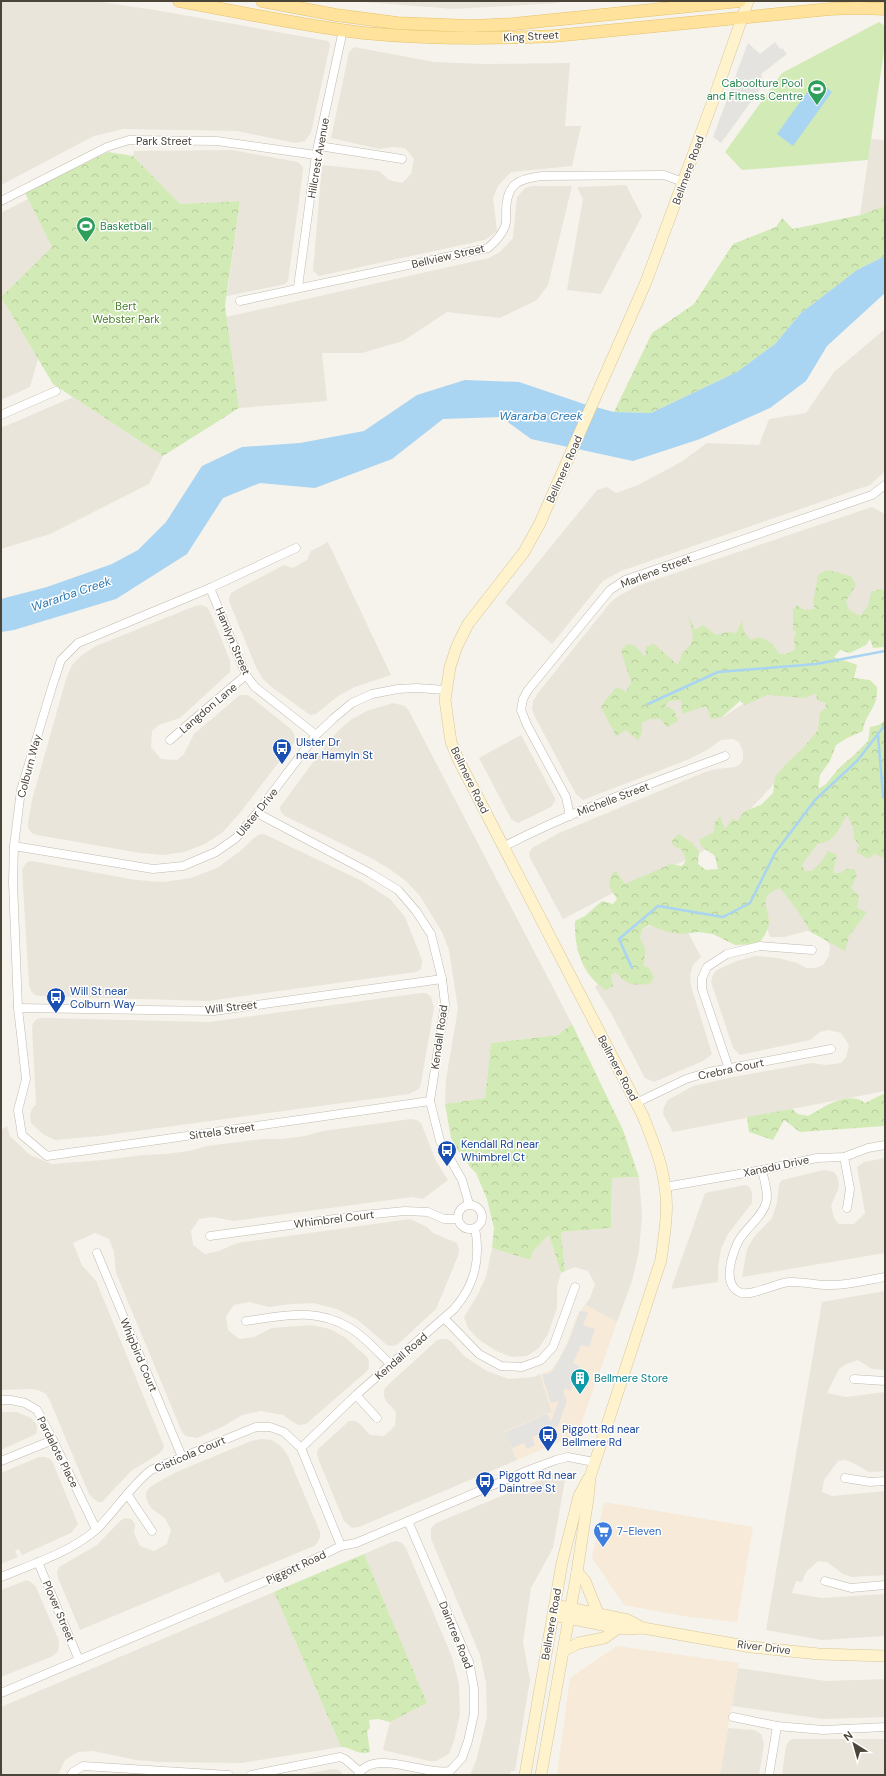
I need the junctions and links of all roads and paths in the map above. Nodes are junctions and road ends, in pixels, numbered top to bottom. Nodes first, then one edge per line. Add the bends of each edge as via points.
1 (179, 1) edge
2 (262, 1) edge
3 (740, 1) edge
4 (748, 1) edge
5 (885, 9) edge
6 (742, 18) junction
7 (344, 30) junction
8 (319, 146) junction
9 (316, 155) junction
10 (402, 159) dead end
11 (683, 182) junction
12 (1, 201) edge
13 (298, 287) junction
14 (240, 301) dead end
15 (56, 391) dead end
16 (1, 415) edge
17 (884, 488) edge
18 (296, 548) dead end
19 (210, 588) junction
20 (246, 675) junction
21 (446, 690) junction
22 (316, 735) junction
23 (170, 740) dead end
24 (724, 756) dead end
25 (257, 813) junction
26 (570, 816) junction
27 (14, 846) junction
28 (503, 847) junction
29 (812, 950) dead end
30 (442, 979) junction
31 (18, 1008) junction
32 (831, 1049) dead end
33 (729, 1069) junction
34 (430, 1101) junction
35 (636, 1103) junction
36 (22, 1135) joint
37 (885, 1145) edge
38 (844, 1157) junction
39 (762, 1170) junction
40 (665, 1187) junction
41 (469, 1204) junction
42 (847, 1208) dead end
43 (458, 1219) junction
44 (475, 1228) junction
45 (210, 1236) dead end
46 (96, 1253) dead end
47 (885, 1277) edge
48 (575, 1287) dead end
49 (444, 1318) junction
50 (246, 1321) dead end
51 (391, 1365) junction
52 (854, 1379) dead end
53 (885, 1381) edge
54 (356, 1395) junction
55 (1, 1400) edge
56 (378, 1418) dead end
57 (53, 1440) junction
58 (301, 1448) junction
59 (182, 1457) junction
60 (1, 1461) edge
61 (594, 1462) junction
62 (590, 1477) junction
63 (845, 1478) dead end
64 (885, 1481) edge
65 (127, 1494) junction
66 (408, 1521) junction
67 (96, 1529) junction
68 (152, 1531) dead end
69 (341, 1546) junction
70 (38, 1562) junction
71 (577, 1572) junction
72 (1, 1577) edge
73 (825, 1581) dead end
74 (885, 1585) edge
75 (554, 1610) junction
76 (570, 1613) junction
77 (598, 1613) junction
78 (618, 1628) junction
79 (643, 1628) junction
80 (563, 1651) junction
81 (885, 1656) edge
82 (80, 1660) junction
83 (1, 1693) edge
84 (733, 1718) dead end
85 (777, 1726) junction
86 (885, 1727) edge
87 (359, 1773) edge
88 (450, 1773) edge
89 (71, 1775) edge
90 (229, 1775) edge
91 (251, 1775) edge
92 (525, 1775) edge
93 (541, 1775) edge
94 (769, 1775) edge

1 - 7 main road, King Street
2 - 3 main road, King Street via 390,23 470,26
4 - 6 main road, Bellmere Road
5 - 6 main road, King Street via 830,9
6 - 7 main road, King Street via 510,38 442,38
6 - 11 main road, Bellmere Road
7 - 8 street, Hillcrest Avenue
8 - 9 street, Hillcrest Avenue
8 - 10 street
9 - 12 street, Park Street via 217,141 129,140 107,147
9 - 13 street, Hillcrest Avenue
11 - 13 street, Bellview Street via 664,175 527,178 512,187 507,197 506,225 488,248
11 - 21 main road, Bellmere Road via 646,282 540,523 524,552 468,624 457,646
13 - 14 street, Bellview Street
15 - 16 street
17 - 26 street, Marlene Street via 872,495 625,580 610,590 528,690 521,710 566,797
18 - 19 street, Colburn Way
19 - 20 street, Hamlyn Street
19 - 27 street, Colburn Way via 78,643 61,660 21,790
20 - 22 street, Hamlyn Street via 255,687
20 - 23 street, Langdon Lane
21 - 22 street, Ulster Drive via 398,688 372,694 352,704
21 - 28 main road, Bellmere Road via 451,742
22 - 25 street, Ulster Drive
24 - 26 street, Michelle Street
25 - 27 street, Ulster Drive via 236,838 216,852 183,866 153,869
25 - 30 street, Kendall Road via 398,890 431,934
26 - 28 street, Michelle Street
27 - 31 street, Colburn Way
28 - 35 main road, Bellmere Road
29 - 33 street via 760,946 727,954 707,967 702,978 702,989
30 - 31 street, Will Street via 214,1011
30 - 34 street, Kendall Road via 445,1004
31 - 36 street, Colburn Way via 26,1079 18,1110
32 - 33 street, Crebra Court
33 - 35 street, Crebra Court via 686,1079
34 - 36 street, Sittela Street via 47,1156
34 - 41 street, Kendall Road via 440,1141 462,1180
35 - 40 main road, Bellmere Road via 652,1138
37 - 38 street, Xanadu Drive
38 - 39 street, Xanadu Drive via 817,1158
38 - 42 street via 850,1189
39 - 40 street, Xanadu Drive
39 - 47 street via 766,1202 732,1254 732,1286 742,1293 789,1282 829,1286
40 - 61 main road, Bellmere Road via 666,1223 661,1260
41 - 43 street via 460,1209
41 - 44 street via 482,1213 482,1220
43 - 44 street via 468,1229
43 - 45 street, Whimbrel Court via 444,1219 428,1212 405,1211
44 - 49 street, Kendall Road via 478,1253 474,1278 463,1299
46 - 59 street, Whipbird Court
48 - 49 street via 553,1347 541,1360 522,1367 501,1366 479,1354
49 - 51 street, Kendall Road
50 - 51 street via 301,1314 328,1317 351,1328
51 - 54 street, Kendall Road
52 - 53 street
54 - 56 street
54 - 58 street, Kendall Road
55 - 57 street, Pardalote Place via 25,1403 37,1410
57 - 60 street
57 - 67 street, Pardalote Place
58 - 59 street, Cisticola Court via 284,1432 270,1427 256,1427
58 - 69 street, Cisticola Court
59 - 65 street, Cisticola Court via 152,1470
61 - 62 main road, Bellmere Road
61 - 66 street, Piggott Road via 568,1457 556,1460
62 - 71 main road, Bellmere Road
62 - 75 main road, Bellmere Road via 579,1496 562,1563
63 - 64 street via 870,1482
65 - 67 street, Cisticola Court
65 - 68 street
66 - 69 street, Piggott Road via 356,1543
66 - 88 street, Daintree Road via 468,1662 474,1688 474,1714 468,1741 462,1758
67 - 70 street, Cisticola Court via 63,1552
69 - 82 street, Piggott Road via 292,1570
70 - 72 street, Cisticola Court
70 - 82 street, Plover Street
71 - 76 main road, Bellmere Road
71 - 77 main road via 585,1581
73 - 74 street via 851,1588
75 - 76 main road, River Drive
75 - 92 main road, Bellmere Road
76 - 77 main road, River Drive
76 - 78 main road, River Drive
76 - 80 main road, Bellmere Road
77 - 79 main road, River Drive via 628,1620
78 - 79 main road, River Drive
78 - 80 main road via 604,1638 580,1643
79 - 81 main road, River Drive via 751,1647 818,1654
80 - 93 main road, Bellmere Road
82 - 83 street, Piggott Road
84 - 85 street
85 - 86 street via 823,1730
85 - 94 street
87 - 88 street, Daintree Road via 372,1764 386,1762
87 - 91 street via 340,1757
89 - 90 street via 83,1766

